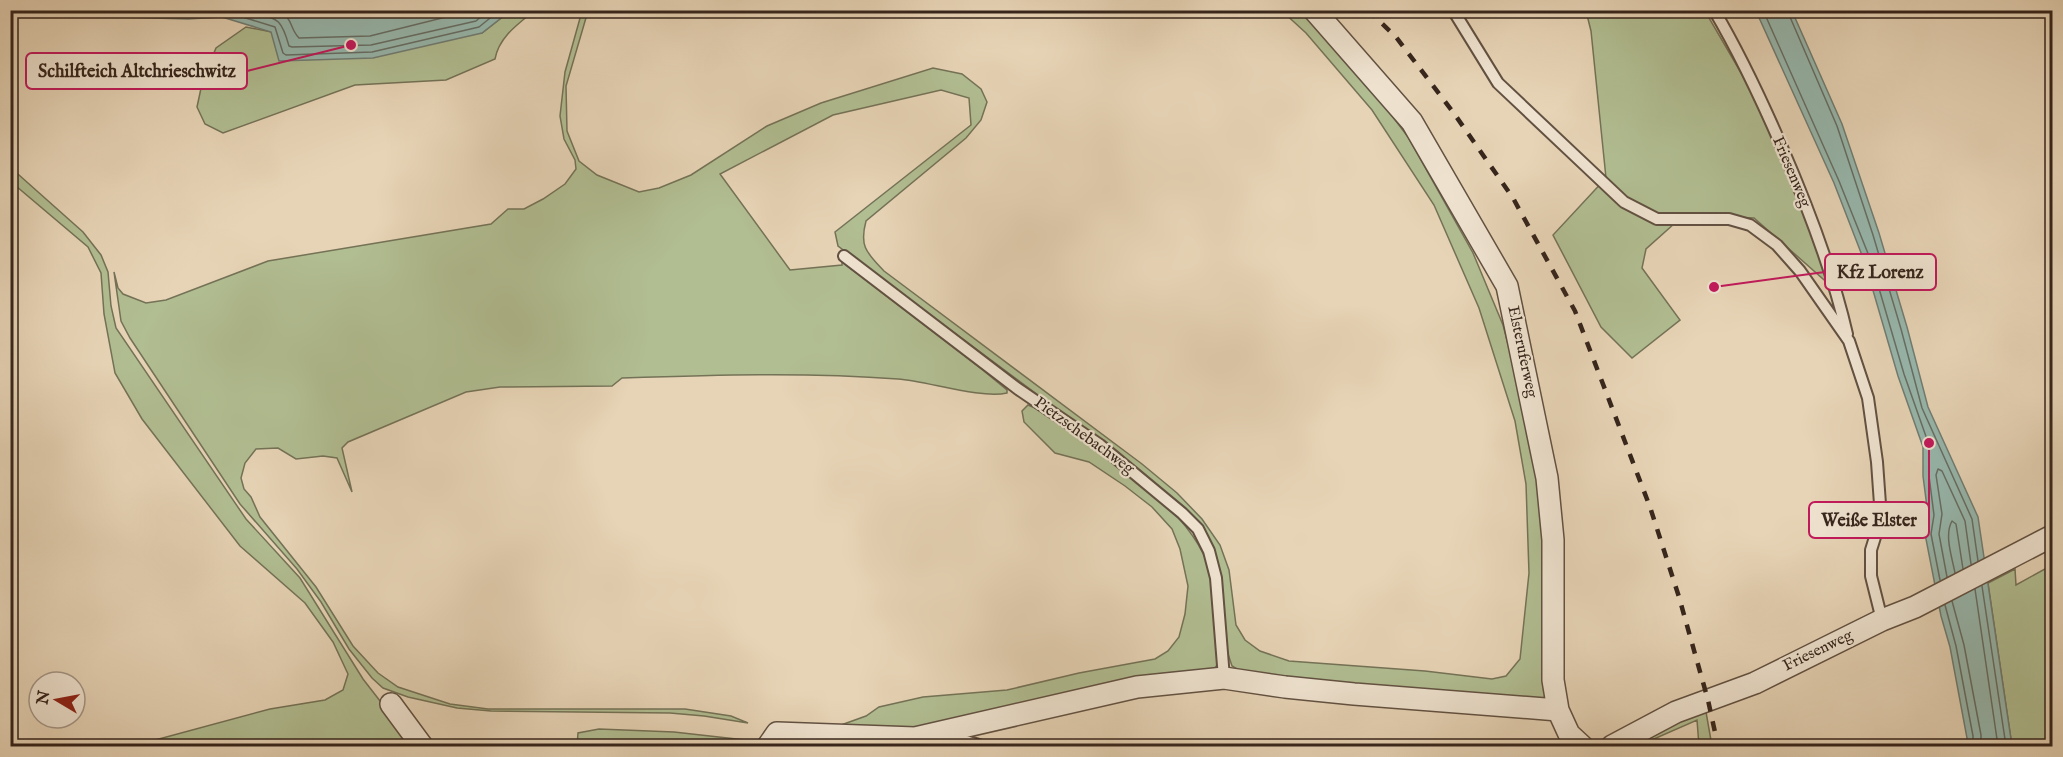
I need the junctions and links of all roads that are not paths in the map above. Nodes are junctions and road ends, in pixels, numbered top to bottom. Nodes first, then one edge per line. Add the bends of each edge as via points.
1 (1314, 10) edge
2 (1453, 10) edge
3 (1714, 10) edge
4 (844, 256) dead end
5 (1849, 340) junction
6 (2052, 536) edge
7 (1882, 620) junction
8 (1224, 678) junction
9 (391, 704) dead end
10 (1558, 710) junction
11 (940, 733) junction
12 (422, 747) edge
13 (768, 747) edge
14 (982, 747) edge
15 (1582, 747) edge
16 (1612, 747) edge

1 - 10 street, Elsteruferweg via 1412,122 1507,286 1547,478 1553,540 1553,680
2 - 5 lane, Friesenweg via 1498,83 1623,202 1657,219 1728,219 1750,225 1777,245 1800,271
3 - 5 lane, Friesenweg via 1799,186 1837,290
4 - 8 lane, Pietzschebachweg via 1018,389 1100,445 1198,529 1216,578
5 - 7 lane, Friesenweg via 1868,398 1877,462 1881,518 1871,550 1871,576
6 - 7 street, Friesenweg
7 - 16 street, Friesenweg via 1755,683 1676,711
8 - 10 street via 1343,693
8 - 11 street via 1137,687
9 - 12 street
10 - 15 street, Elsteruferweg via 1569,734
11 - 13 street via 915,738 777,733
11 - 14 lane

